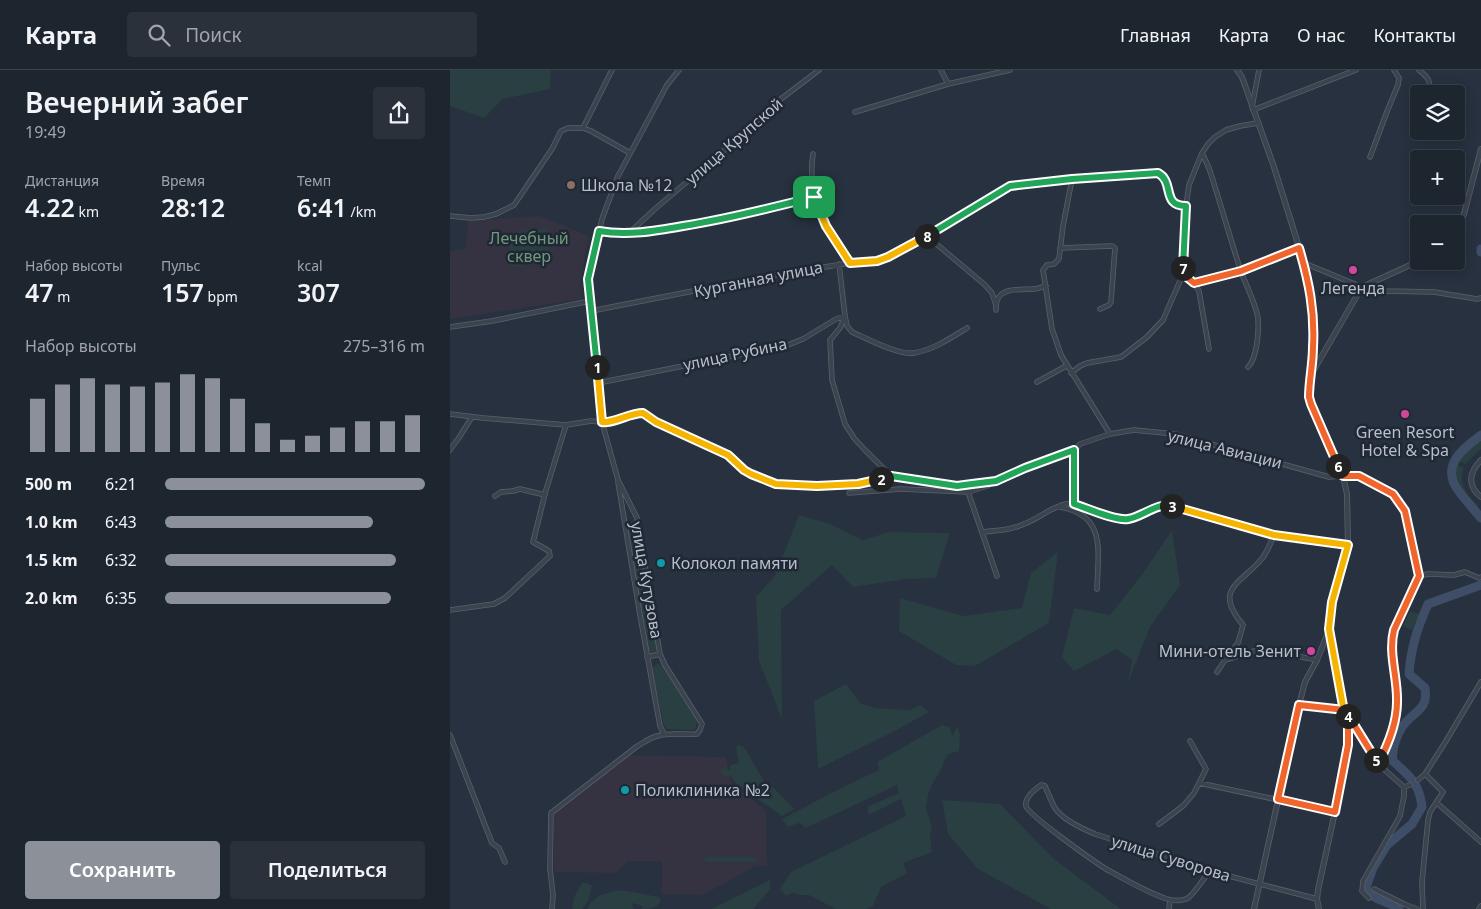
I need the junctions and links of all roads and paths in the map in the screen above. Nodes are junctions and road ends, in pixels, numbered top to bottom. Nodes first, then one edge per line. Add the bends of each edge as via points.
1 (612, 70) edge
2 (679, 70) edge
3 (819, 70) edge
4 (941, 70) edge
5 (1010, 70) edge
6 (1237, 70) edge
7 (1259, 70) edge
8 (1356, 70) edge
9 (1394, 70) edge
10 (1419, 70) edge
11 (948, 84) junction
12 (1430, 85) edge
13 (1253, 108) junction
14 (855, 112) dead end
15 (1258, 123) junction
16 (583, 128) junction
17 (1481, 148) edge
18 (630, 153) junction
19 (1202, 153) junction
20 (813, 154) dead end
21 (1370, 157) dead end
22 (1072, 179) junction
23 (814, 197) junction
24 (1186, 206) junction
25 (1464, 215) edge
26 (450, 216) edge
27 (599, 231) junction
28 (629, 233) junction
29 (927, 236) junction
30 (1060, 248) junction
31 (1299, 248) junction
32 (850, 263) junction
33 (1304, 263) junction
34 (839, 264) junction
35 (1410, 265) edge
36 (1241, 271) junction
37 (1183, 274) junction
38 (1194, 283) junction
39 (1046, 286) junction
40 (1362, 287) junction
41 (1481, 298) edge
42 (590, 301) junction
43 (1100, 309) dead end
44 (591, 311) junction
45 (845, 316) junction
46 (450, 326) edge
47 (967, 328) dead end
48 (1209, 349) dead end
49 (1066, 366) junction
50 (1248, 367) dead end
51 (1071, 373) junction
52 (1311, 375) junction
53 (1037, 382) dead end
54 (598, 383) junction
55 (450, 414) edge
56 (472, 416) junction
57 (602, 422) junction
58 (566, 425) junction
59 (1110, 434) junction
60 (450, 450) edge
61 (1074, 450) junction
62 (1481, 460) edge
63 (891, 476) junction
64 (1343, 476) junction
65 (618, 480) junction
66 (996, 481) junction
67 (968, 492) junction
68 (849, 493) dead end
69 (545, 495) junction
70 (495, 496) dead end
71 (1481, 497) edge
72 (1074, 504) junction
73 (1058, 507) junction
74 (982, 532) junction
75 (1274, 535) junction
76 (1348, 545) junction
77 (997, 576) dead end
78 (1419, 576) junction
79 (1481, 577) edge
80 (1097, 589) dead end
81 (450, 610) edge
82 (1329, 629) junction
83 (660, 654) junction
84 (647, 656) junction
85 (1225, 660) junction
86 (1317, 660) junction
87 (1217, 672) dead end
88 (1481, 682) edge
89 (1299, 705) junction
90 (1346, 712) junction
91 (664, 734) junction
92 (450, 735) edge
93 (1190, 741) dead end
94 (1378, 764) junction
95 (1425, 774) junction
96 (1418, 780) dead end
97 (1199, 782) junction
98 (1410, 785) dead end
99 (1404, 787) junction
100 (1278, 799) junction
101 (1437, 803) junction
102 (1335, 812) junction
103 (1159, 824) dead end
104 (1481, 842) edge
105 (506, 862) dead end
106 (1210, 871) junction
107 (1260, 884) junction
108 (1374, 888) dead end
109 (1369, 898) dead end
110 (1317, 899) junction
111 (1170, 900) junction
112 (1481, 906) edge
113 (552, 909) edge
114 (1169, 909) edge
115 (1254, 909) edge
116 (1319, 909) edge
117 (1417, 909) edge
118 (1423, 909) edge
119 (1478, 909) edge

1 - 16 street
2 - 18 street, улица Кутузова via 667,85
3 - 28 street, улица Крупской
4 - 11 street
5 - 11 street
6 - 13 street
7 - 13 street
8 - 13 street
9 - 21 street via 1399,78 1398,85
10 - 12 street via 1428,77
11 - 14 street
13 - 15 street
15 - 19 street via 1226,130 1215,137
15 - 31 street
16 - 18 street
16 - 26 street via 561,131 514,206 477,218
17 - 25 street
18 - 27 street, улица Кутузова via 606,206
19 - 24 street via 1189,185
19 - 36 street
20 - 23 street
22 - 24 street, Курганная улица via 1158,173 1166,180 1174,203
22 - 29 street, Курганная улица via 1010,186
22 - 30 street
23 - 28 street via 717,221
23 - 32 street via 826,226
24 - 37 street
27 - 28 street
27 - 42 street, улица Кутузова via 588,279
29 - 32 street, Курганная улица via 877,261
29 - 39 street via 985,285 992,293 996,307 997,299 1008,291
30 - 39 street via 1059,259 1044,267
30 - 43 street via 1115,248 1111,302
31 - 33 street
31 - 36 street
32 - 34 street, Курганная улица
33 - 40 street
33 - 52 street via 1313,312
34 - 44 street, Курганная улица
34 - 45 street
35 - 40 street
36 - 38 street
36 - 50 street via 1258,318 1254,354
37 - 38 street
37 - 51 street via 1162,320 1147,337 1121,357 1087,363
38 - 48 street via 1199,291
39 - 49 street via 1054,336
40 - 41 street
40 - 52 street
42 - 44 street, улица Кутузова
42 - 46 street via 492,322
44 - 54 street, улица Кутузова
45 - 47 street via 852,332 913,354 942,343
45 - 54 street, улица Рубина via 788,345
45 - 63 street via 830,340 836,394 845,424 854,438
49 - 51 street
49 - 53 street
51 - 59 street
52 - 64 street via 1311,404
54 - 57 street, улица Кутузова
55 - 56 street, улица Авиации
56 - 58 street, улица Авиации
56 - 60 street
57 - 58 street, улица Авиации via 591,420
57 - 63 street, улица Авиации via 643,413 728,455 744,470 776,484 858,484
57 - 65 street, улица Кутузова
58 - 69 street
59 - 61 street, улица Авиации via 1080,444
59 - 64 street, улица Авиации via 1134,430 1175,434 1329,477
61 - 66 street, улица Авиации
61 - 72 street
62 - 71 street via 1471,479 1474,490
63 - 66 street, улица Авиации via 957,486
64 - 76 street via 1347,494
64 - 78 street, улица Авиации via 1359,476 1393,494 1405,511
65 - 83 street, улица Кутузова via 637,518
65 - 84 street, улица Кутузова
66 - 67 street, улица Авиации
67 - 68 street, улица Авиации via 901,489
67 - 74 street
69 - 70 street via 520,489
69 - 81 street via 533,542 549,551 550,556 505,598 494,604
72 - 73 street
72 - 75 street via 1127,520 1168,505
73 - 74 street via 1024,524
73 - 80 street via 1086,516 1096,533
74 - 77 street
75 - 76 street
75 - 85 street via 1260,562 1231,589 1232,608 1243,625 1238,643
76 - 82 street via 1332,602
78 - 79 street via 1465,572
78 - 94 street via 1392,636 1398,701 1396,721
82 - 86 street
82 - 90 street
83 - 84 street, улица Кутузова
83 - 91 street, улица Кутузова via 702,724 697,734
84 - 91 street, улица Кутузова
85 - 86 street via 1261,649
85 - 87 street
86 - 89 street via 1305,682
88 - 95 street
89 - 90 street
89 - 100 street
90 - 94 street
90 - 102 street via 1348,745
91 - 113 street, улица Кутузова via 636,747 551,813
92 - 105 street via 489,836
93 - 97 street via 1206,768
94 - 99 street
95 - 96 street
95 - 101 street via 1443,792
97 - 100 street
97 - 103 street via 1183,806
98 - 99 street
99 - 109 street via 1400,816 1363,881 1362,891
100 - 102 street
100 - 107 street
101 - 104 street
101 - 118 street via 1430,812 1427,826
102 - 110 street
106 - 107 street, улица Суворова
106 - 111 street via 1187,899
106 - 111 street, улица Суворова via 1085,830 1056,809 1045,786 1037,787 1026,800 1027,809 1039,820 1104,868
107 - 110 street, улица Суворова
107 - 115 street
108 - 117 street
110 - 116 street
111 - 114 street
112 - 119 street

